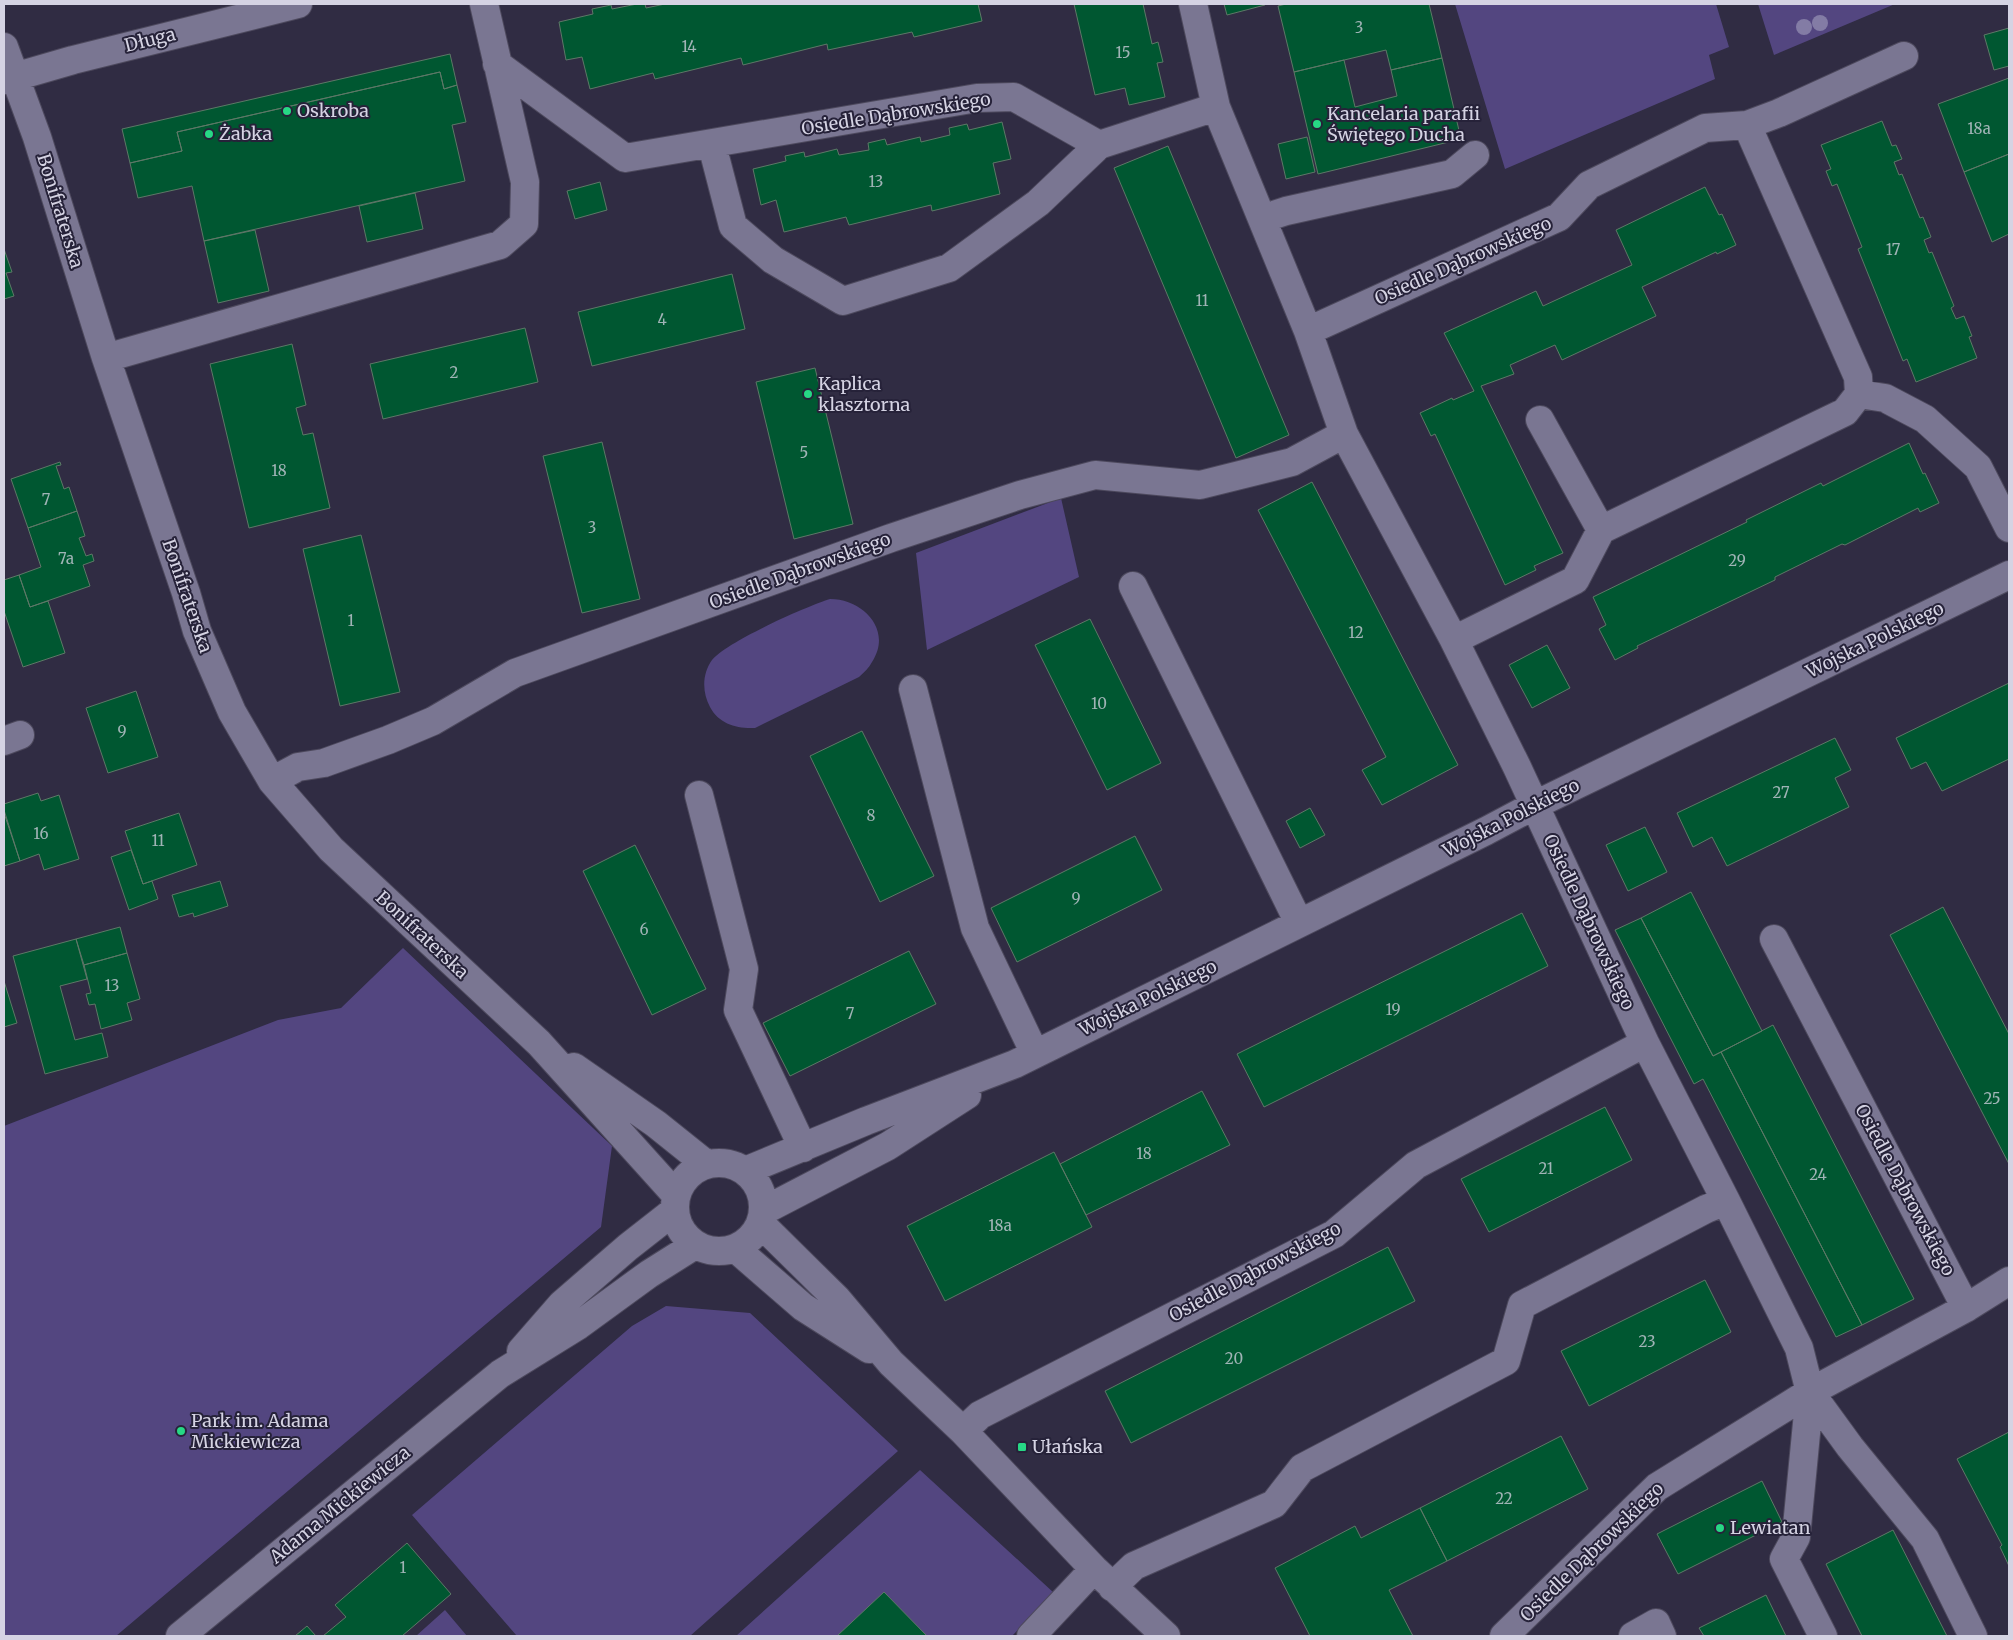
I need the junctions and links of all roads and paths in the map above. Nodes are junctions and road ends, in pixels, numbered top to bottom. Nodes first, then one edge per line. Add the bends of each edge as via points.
1 (298, 4) edge
2 (484, 4) edge
3 (1193, 4) edge
4 (4, 47) edge
5 (1904, 56) dead end
6 (497, 64) junction
7 (9, 79) edge
8 (1216, 107) junction
9 (1747, 125) junction
10 (712, 145) junction
11 (1099, 145) junction
12 (1475, 155) dead end
13 (1262, 220) junction
14 (1308, 331) junction
15 (106, 358) junction
16 (1859, 394) junction
17 (1540, 420) dead end
18 (1344, 434) junction
19 (2009, 528) edge
20 (1601, 530) junction
21 (2009, 575) edge
22 (1133, 586) dead end
23 (1454, 640) junction
24 (912, 689) dead end
25 (272, 781) junction
26 (698, 795) dead end
27 (1535, 805) junction
28 (1299, 923) junction
29 (1774, 939) dead end
30 (539, 1043) junction
31 (1645, 1043) junction
32 (1025, 1059) junction
33 (803, 1148) junction
34 (706, 1164) junction
35 (746, 1171) junction
36 (1726, 1201) junction
37 (675, 1203) junction
38 (762, 1217) junction
39 (695, 1245) junction
40 (735, 1248) junction
41 (2009, 1281) edge
42 (1966, 1308) junction
43 (891, 1363) junction
44 (500, 1374) junction
45 (1810, 1392) junction
46 (963, 1432) junction
47 (1103, 1578) junction
48 (180, 1636) edge
49 (1031, 1636) edge
50 (1166, 1636) edge
51 (1504, 1636) edge
52 (1633, 1636) edge
53 (1662, 1636) edge
54 (1823, 1636) edge
55 (1974, 1636) edge

1 - 7 street, Długa via 82,57
2 - 6 street
3 - 8 street, Osiedle Dąbrowskiego
4 - 7 street, Bonifraterska
5 - 9 street, Osiedle Dąbrowskiego
6 - 10 street, Osiedle Dąbrowskiego via 625,158
6 - 15 street via 525,182 524,224 500,245
7 - 15 street, Bonifraterska via 37,137
8 - 11 street
8 - 13 street, Osiedle Dąbrowskiego
9 - 14 street, Osiedle Dąbrowskiego via 1705,128 1589,185 1558,217
9 - 16 street via 1858,377
10 - 11 street, Osiedle Dąbrowskiego via 977,98 1014,97
10 - 11 street via 733,226 773,260 843,301 949,268 1038,204
12 - 13 street via 1452,174 1292,210
13 - 14 street, Osiedle Dąbrowskiego
14 - 18 street, Osiedle Dąbrowskiego
15 - 25 street, Bonifraterska via 197,631 232,712
16 - 19 street via 1885,398 1925,419 1978,467
16 - 20 street via 1845,412
17 - 20 street
18 - 23 street, Osiedle Dąbrowskiego
18 - 25 street, Osiedle Dąbrowskiego via 1292,462 1200,485 1095,475 1020,494 515,673 433,722 324,763 298,767
20 - 23 street via 1574,580
21 - 27 street, Wojska Polskiego
22 - 28 street
23 - 27 street, Osiedle Dąbrowskiego
24 - 32 street via 975,928
25 - 30 street, Bonifraterska via 331,849
26 - 33 street via 744,969 738,1010
27 - 28 street, Wojska Polskiego
27 - 31 street, Osiedle Dąbrowskiego
28 - 32 street, Wojska Polskiego
29 - 42 street, Osiedle Dąbrowskiego
30 - 34 street, Bonifraterska via 656,1124
30 - 37 street, Bonifraterska
31 - 36 street, Osiedle Dąbrowskiego
31 - 46 street, Osiedle Dąbrowskiego via 1416,1165 1334,1234 980,1414
32 - 33 street, Wojska Polskiego
32 - 38 street, Wojska Polskiego via 888,1146
33 - 35 street, Wojska Polskiego
34 - 35 street via 727,1163
34 - 37 street via 692,1170 682,1181
35 - 38 street via 762,1196
36 - 45 street, Osiedle Dąbrowskiego via 1799,1348
36 - 47 street via 1522,1305 1506,1361 1302,1468 1274,1504
37 - 39 street via 681,1230
37 - 44 street, Adama Mickiewicza via 562,1304
38 - 40 street via 750,1238
38 - 43 street
39 - 40 street via 722,1252
39 - 44 street, Adama Mickiewicza
40 - 43 street via 803,1307
41 - 42 street, Osiedle Dąbrowskiego
42 - 45 street, Osiedle Dąbrowskiego
43 - 46 street
44 - 48 street, Adama Mickiewicza
45 - 51 street, Osiedle Dąbrowskiego via 1657,1487
45 - 54 street via 1796,1537 1784,1559
45 - 55 street via 1926,1539
46 - 47 street
47 - 49 street
47 - 50 street
52 - 53 street via 1656,1623

